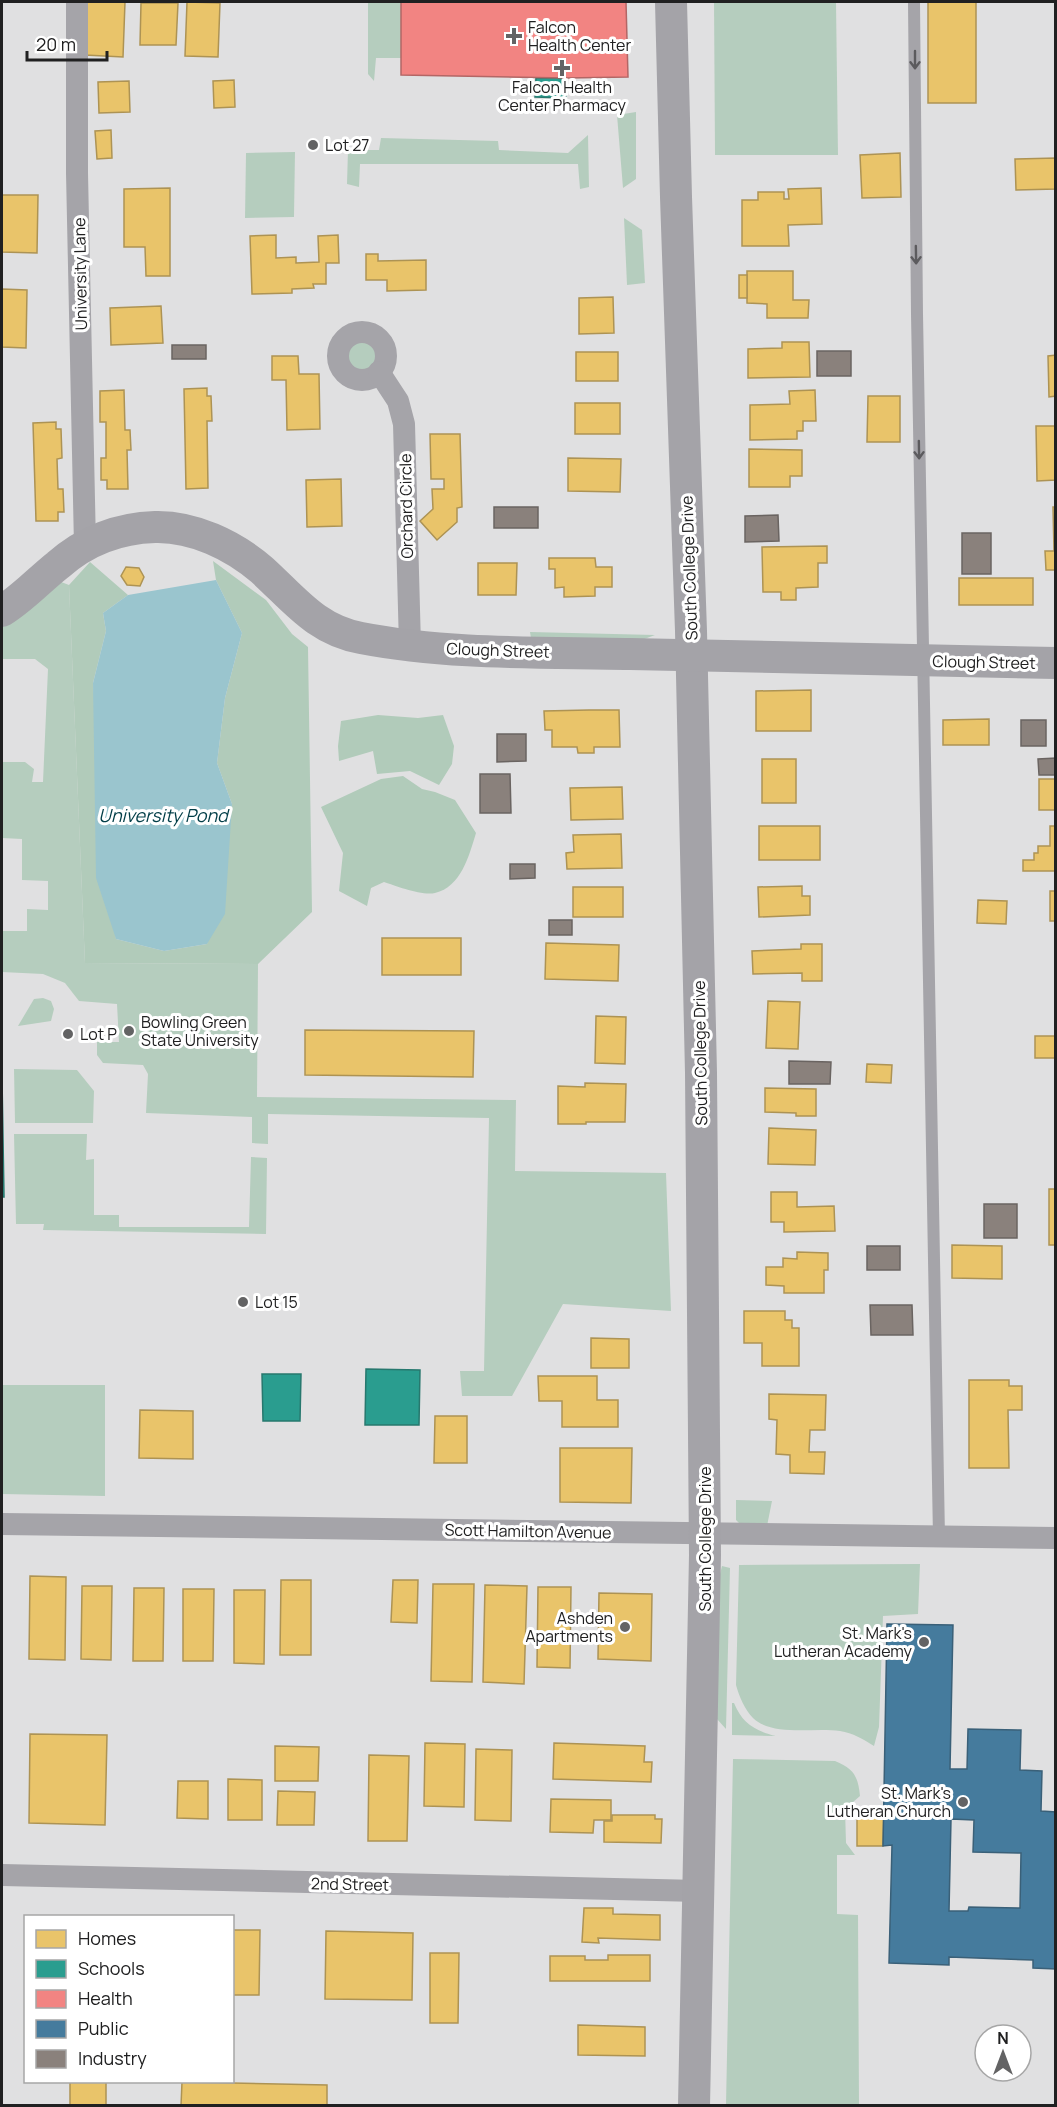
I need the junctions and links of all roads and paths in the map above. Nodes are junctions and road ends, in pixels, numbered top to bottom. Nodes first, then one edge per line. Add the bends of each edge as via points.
1 (77, 2) edge
2 (671, 2) edge
3 (914, 2) edge
4 (379, 372) dead end
5 (85, 546) junction
6 (2, 611) edge
7 (410, 646) junction
8 (692, 656) junction
9 (923, 661) junction
10 (1056, 663) edge
11 (2, 1524) edge
12 (705, 1534) junction
13 (939, 1537) junction
14 (1056, 1538) edge
15 (2, 1875) edge
16 (699, 1891) junction
17 (694, 2106) edge

1 - 5 street, University Lane
2 - 8 street, South College Drive
3 -> 9 lane
4 - 7 street, Orchard Circle via 398,401 404,424
5 - 6 street, Clough Street
5 - 7 street, Clough Street via 125,530 158,527 193,532 227,546 259,568 318,622 334,631
7 - 8 street, Clough Street
8 - 9 street, Clough Street
8 - 12 street, South College Drive via 702,1073
9 - 10 street, Clough Street
9 - 13 lane
11 - 12 street, Scott Hamilton Avenue
12 - 13 street, Scott Hamilton Avenue
12 - 16 street, South College Drive
13 - 14 street, Scott Hamilton Avenue
15 - 16 street, 2nd Street
16 - 17 street, South College Drive

